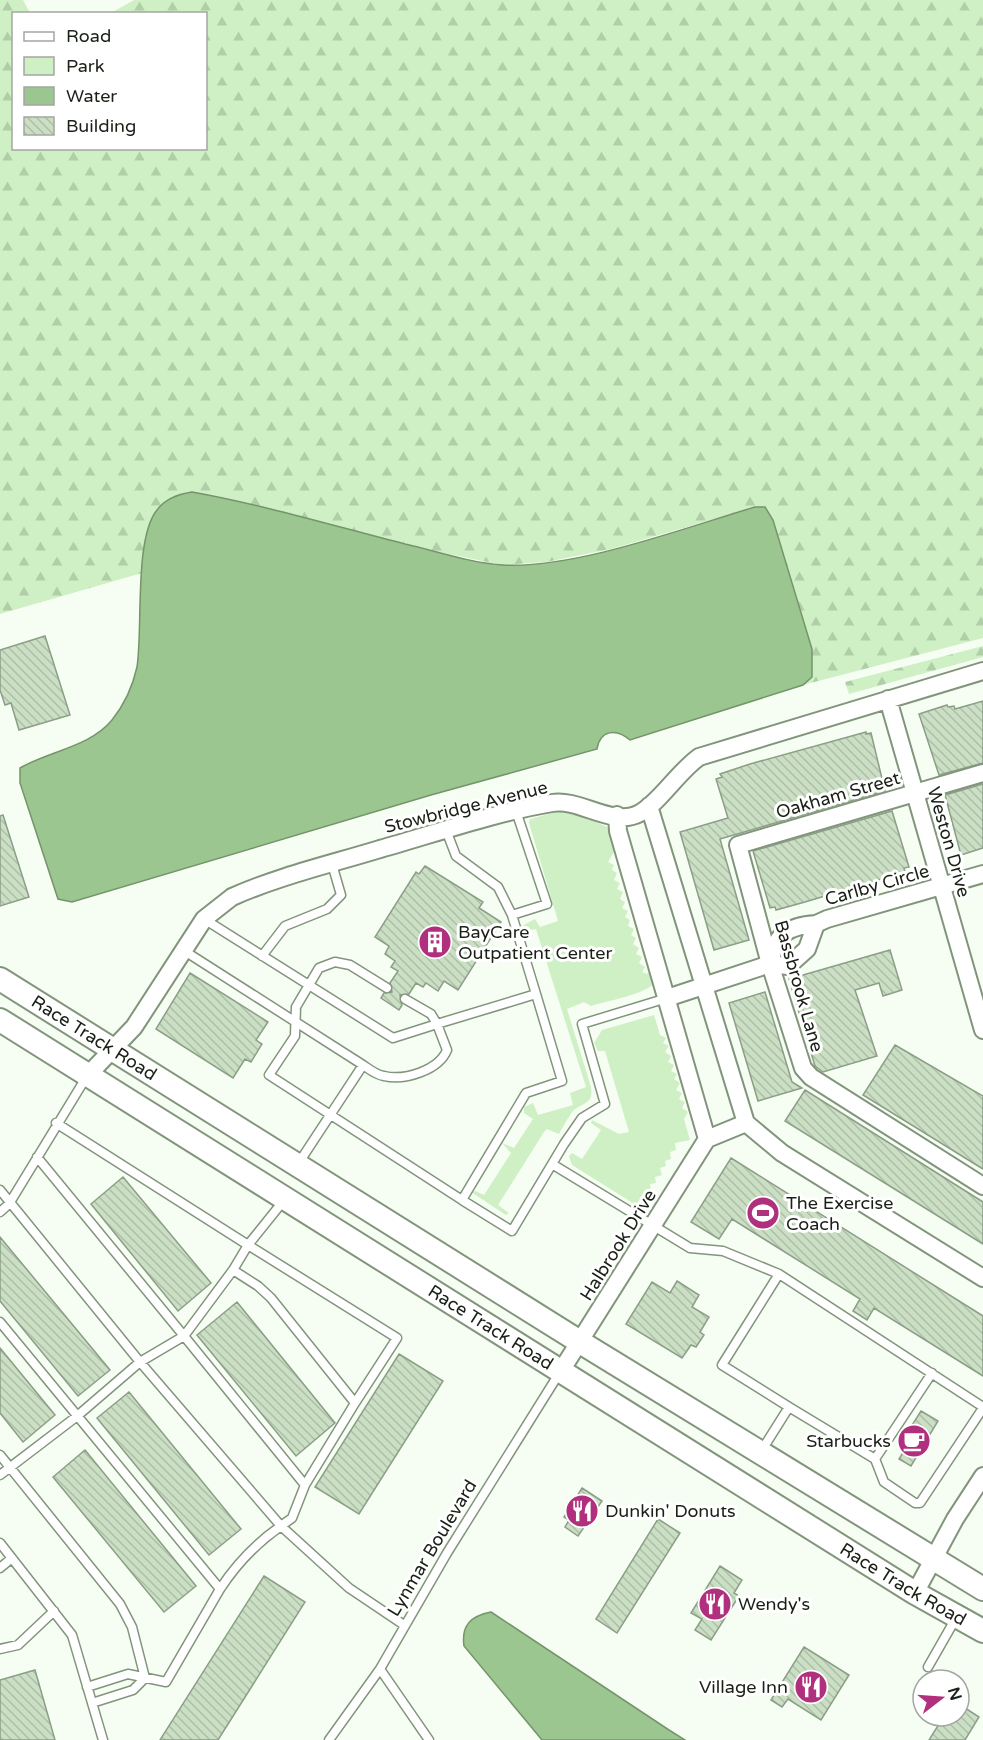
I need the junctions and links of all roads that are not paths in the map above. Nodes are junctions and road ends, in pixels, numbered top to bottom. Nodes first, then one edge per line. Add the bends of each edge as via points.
1 (983, 671) edge
2 (888, 699) junction
3 (983, 773) edge
4 (915, 793) junction
5 (649, 806) junction
6 (516, 811) junction
7 (617, 815) junction
8 (446, 830) junction
9 (738, 845) joint
10 (332, 864) junction
11 (983, 874) edge
12 (941, 887) junction
13 (512, 915) junction
14 (204, 919) junction
15 (816, 924) junction
16 (182, 949) junction
17 (262, 956) junction
18 (770, 964) junction
19 (0, 979) edge
20 (308, 984) junction
21 (703, 987) junction
22 (387, 988) dead end
23 (536, 994) junction
24 (667, 998) junction
25 (405, 999) dead end
26 (0, 1020) edge
27 (297, 1020) junction
28 (437, 1024) junction
29 (983, 1030) edge
30 (112, 1050) junction
31 (363, 1065) junction
32 (88, 1075) junction
33 (331, 1116) junction
34 (56, 1123) junction
35 (746, 1123) junction
36 (707, 1139) junction
37 (37, 1157) junction
38 (298, 1164) junction
39 (552, 1164) junction
40 (983, 1186) edge
41 (0, 1190) edge
42 (285, 1199) junction
43 (462, 1200) junction
44 (9, 1204) junction
45 (0, 1212) edge
46 (653, 1226) junction
47 (248, 1245) junction
48 (233, 1270) junction
49 (779, 1274) junction
50 (983, 1278) edge
51 (0, 1322) edge
52 (184, 1336) junction
53 (580, 1342) junction
54 (140, 1362) junction
55 (561, 1371) junction
56 (932, 1373) junction
57 (356, 1403) junction
58 (789, 1407) junction
59 (983, 1408) edge
60 (76, 1417) junction
61 (760, 1453) junction
62 (0, 1455) edge
63 (875, 1459) junction
64 (9, 1467) junction
65 (0, 1475) edge
66 (983, 1476) edge
67 (305, 1485) junction
68 (281, 1526) junction
69 (0, 1543) edge
70 (12, 1558) junction
71 (934, 1559) junction
72 (0, 1568) edge
73 (220, 1589) junction
74 (983, 1589) edge
75 (915, 1593) junction
76 (54, 1611) junction
77 (956, 1618) junction
78 (404, 1625) junction
79 (983, 1631) edge
80 (0, 1649) edge
81 (928, 1667) dead end
82 (380, 1669) junction
83 (145, 1678) junction
84 (87, 1687) junction
85 (92, 1703) junction
86 (103, 1740) edge
87 (329, 1740) edge
88 (429, 1740) edge

1 - 2 street, Stowbridge Avenue
2 - 4 street, Weston Drive
2 - 5 street, Stowbridge Avenue via 699,757 678,773
3 - 4 street, Oakham Street
4 - 9 street, Oakham Street
4 - 12 street, Weston Drive
5 - 7 street, Stowbridge Avenue via 631,816
5 - 21 street
6 - 7 street, Stowbridge Avenue via 555,802
6 - 8 street, Stowbridge Avenue
6 - 13 lane via 547,904
7 - 24 street via 618,831
8 - 10 street, Stowbridge Avenue
8 - 13 lane via 456,856 498,887
9 - 18 street, Bassbrook Lane
10 - 14 street, Stowbridge Avenue via 245,891
10 - 17 lane via 341,895 327,909 285,926
11 - 12 street, Carlby Circle
12 - 15 street, Carlby Circle via 849,911
12 - 29 street, Weston Drive
13 - 23 lane
14 - 16 street, Stowbridge Avenue
14 - 17 lane
15 - 18 street, Carlby Circle via 794,927 784,933 775,941
15 - 18 street, Carlby Circle via 807,949 799,958 788,966
16 - 27 lane
16 - 30 street, Stowbridge Avenue via 134,1027
17 - 20 lane
18 - 21 street, Carlby Circle
18 - 40 street, Bassbrook Lane via 803,1068 811,1077
19 - 30 main road, Race Track Road
20 - 22 lane via 319,968 335,962 350,965
20 - 27 lane via 296,1007
20 - 28 lane via 393,1038
21 - 24 street, Carlby Circle
21 - 35 street
23 - 28 lane
23 - 43 lane via 562,1081 526,1093
24 - 36 street
24 - 39 lane via 582,1024 605,1104 582,1119
25 - 28 lane via 431,1014
26 - 32 main road, Race Track Road
27 - 31 lane
27 - 33 lane via 295,1036 269,1076
28 - 31 lane via 447,1050 443,1060 434,1066 392,1077
30 - 32 street, Stowbridge Avenue
30 - 38 main road, Race Track Road
31 - 33 lane
32 - 34 lane
32 - 42 main road, Race Track Road
33 - 38 lane
33 - 43 lane
34 - 37 lane
34 - 47 lane
35 - 36 street
35 - 50 street via 782,1153
36 - 46 street, Halbrook Drive
37 - 44 lane
37 - 52 lane
38 - 53 main road, Race Track Road
39 - 43 lane via 512,1231
39 - 46 lane
41 - 44 lane
42 - 47 lane
42 - 55 main road, Race Track Road
44 - 45 lane
44 - 54 lane
46 - 49 lane via 690,1248 723,1251
46 - 53 street, Halbrook Drive
47 - 48 lane
47 - 57 lane via 397,1338
48 - 52 lane
48 - 57 lane via 271,1298
49 - 56 lane
49 - 58 lane via 722,1365
51 - 60 lane
52 - 54 lane
52 - 67 lane
53 - 55 street, Halbrook Drive
53 - 61 main road, Race Track Road
54 - 60 lane
54 - 68 lane
55 - 75 main road, Race Track Road
55 - 78 lane, Lynmar Boulevard
56 - 59 lane
56 - 63 lane
57 - 67 lane
58 - 61 lane
58 - 63 lane
59 - 63 lane via 920,1503 884,1482
60 - 64 lane
60 - 73 lane
61 - 71 main road, Race Track Road
62 - 64 lane
64 - 65 lane
64 - 83 lane via 120,1604 132,1627
66 - 71 street
67 - 68 lane via 292,1518
68 - 73 lane via 239,1561
68 - 78 lane via 349,1588
69 - 70 lane
70 - 72 lane
70 - 76 lane
71 - 74 main road, Race Track Road
71 - 75 street
73 - 83 lane via 166,1682
75 - 77 main road, Race Track Road
76 - 80 lane via 18,1645
76 - 84 lane via 72,1635
77 - 79 main road, Race Track Road
77 - 81 lane
78 - 82 lane, Lynmar Boulevard
82 - 87 lane, Lynmar Boulevard
82 - 88 lane
83 - 84 lane via 128,1674
83 - 85 lane via 133,1690
84 - 85 lane
85 - 86 lane

